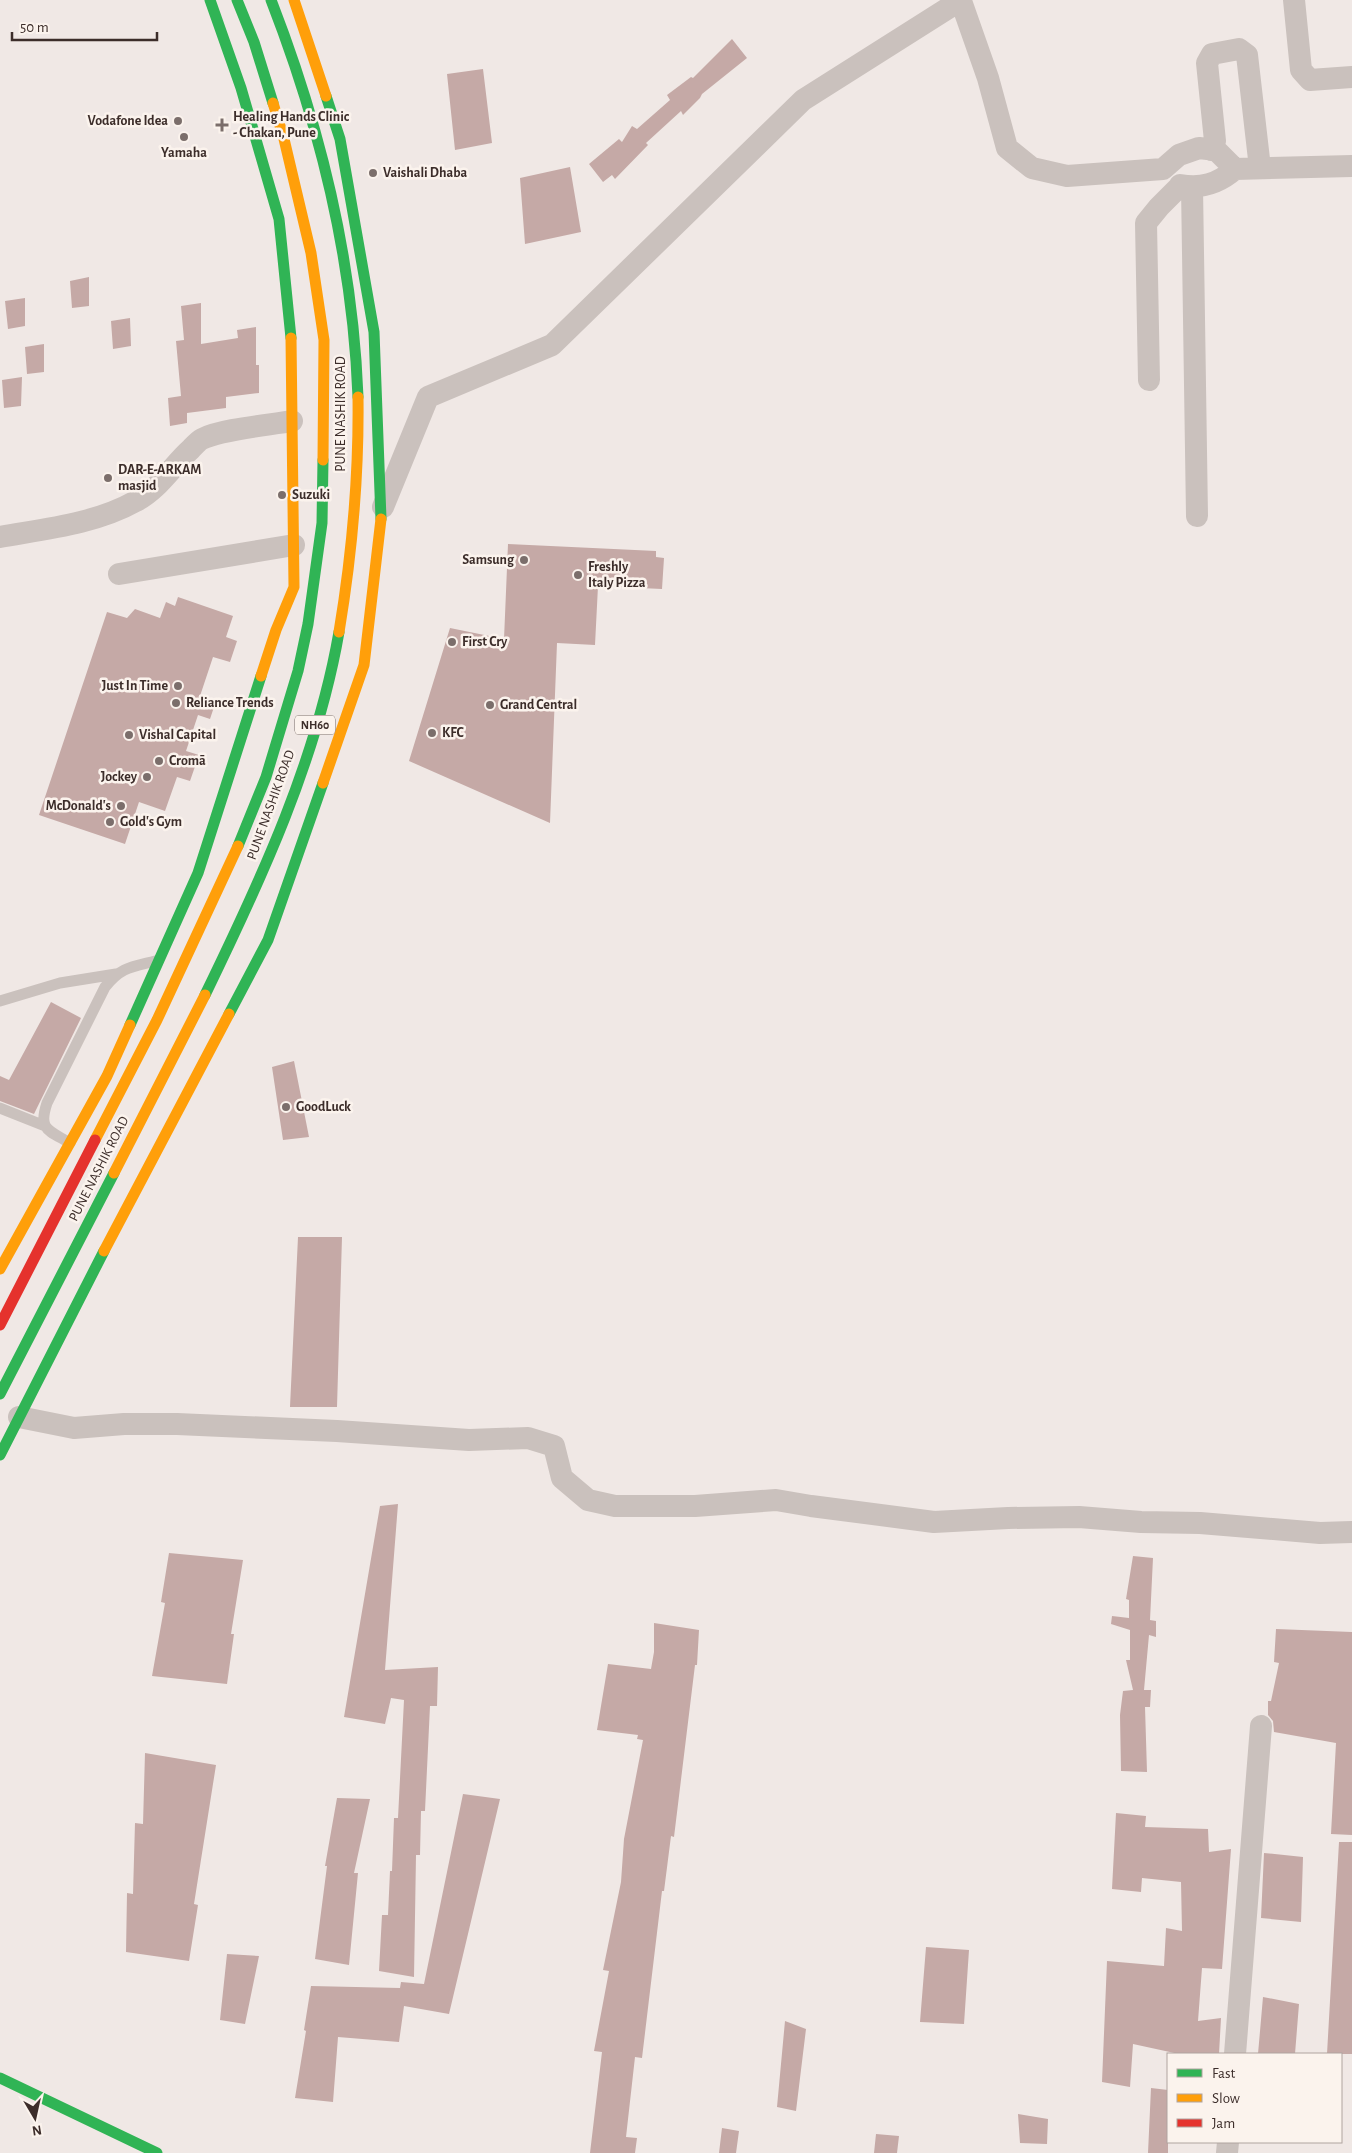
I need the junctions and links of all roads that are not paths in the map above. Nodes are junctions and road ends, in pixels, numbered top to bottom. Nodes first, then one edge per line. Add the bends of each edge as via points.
1 (210, 0) edge
2 (237, 0) edge
3 (271, 0) edge
4 (294, 0) edge
5 (961, 0) edge
6 (1294, 0) edge
7 (1352, 77) edge
8 (1211, 150) junction
9 (1352, 166) edge
10 (1260, 168) junction
11 (1163, 169) junction
12 (1235, 169) junction
13 (1186, 186) junction
14 (1149, 380) dead end
15 (292, 421) junction
16 (382, 510) junction
17 (1197, 516) dead end
18 (0, 538) edge
19 (294, 545) junction
20 (119, 574) dead end
21 (158, 961) junction
22 (116, 974) junction
23 (0, 1001) edge
24 (0, 1108) edge
25 (44, 1126) junction
26 (70, 1143) junction
27 (0, 1268) edge
28 (0, 1325) edge
29 (0, 1394) edge
30 (19, 1417) junction
31 (0, 1455) edge
32 (1352, 1532) edge
33 (1261, 1726) dead end
34 (1235, 2053) edge
35 (0, 2078) edge
36 (157, 2153) edge

1 - 15 main road via 241,88 280,219 291,335
2 - 28 main road, PUNE NASHIK ROAD / NH60 via 254,42 284,139 311,253 324,340 322,523 308,624 298,671 250,820 157,1020
3 - 29 main road, PUNE NASHIK ROAD / NH60 via 315,130 342,247 355,337 359,440 354,526 339,629 329,678 296,788 247,905 186,1034
4 - 16 main road via 340,139 374,332
5 - 11 street via 988,78 1007,148 1032,168 1067,176
5 - 16 street via 803,100 552,345 428,397
6 - 7 street via 1301,70 1310,80
8 - 10 street via 1215,141 1207,63 1212,54 1239,49 1246,55
8 - 11 street via 1199,148 1179,155
8 - 12 street via 1216,150
9 - 10 street
10 - 12 street
11 - 13 street
12 - 13 street via 1224,179 1202,187
13 - 14 street via 1159,206 1146,223
13 - 17 street
15 - 18 street via 202,439 160,483 137,501 114,511 89,520
15 - 19 main road
16 - 30 main road via 364,665 268,940
19 - 20 street
19 - 21 main road via 294,587 276,630 198,874
21 - 22 lane
21 - 26 main road via 107,1076
22 - 23 lane via 60,983
22 - 25 lane via 105,987 47,1103 42,1118
24 - 25 lane
25 - 26 lane
26 - 27 main road
30 - 31 main road
30 - 32 street via 74,1428 177,1424 469,1440 528,1438 554,1446 562,1478 588,1500 615,1506 695,1506 776,1500 934,1522 1079,1517 1320,1533
33 - 34 street
35 - 36 main road

